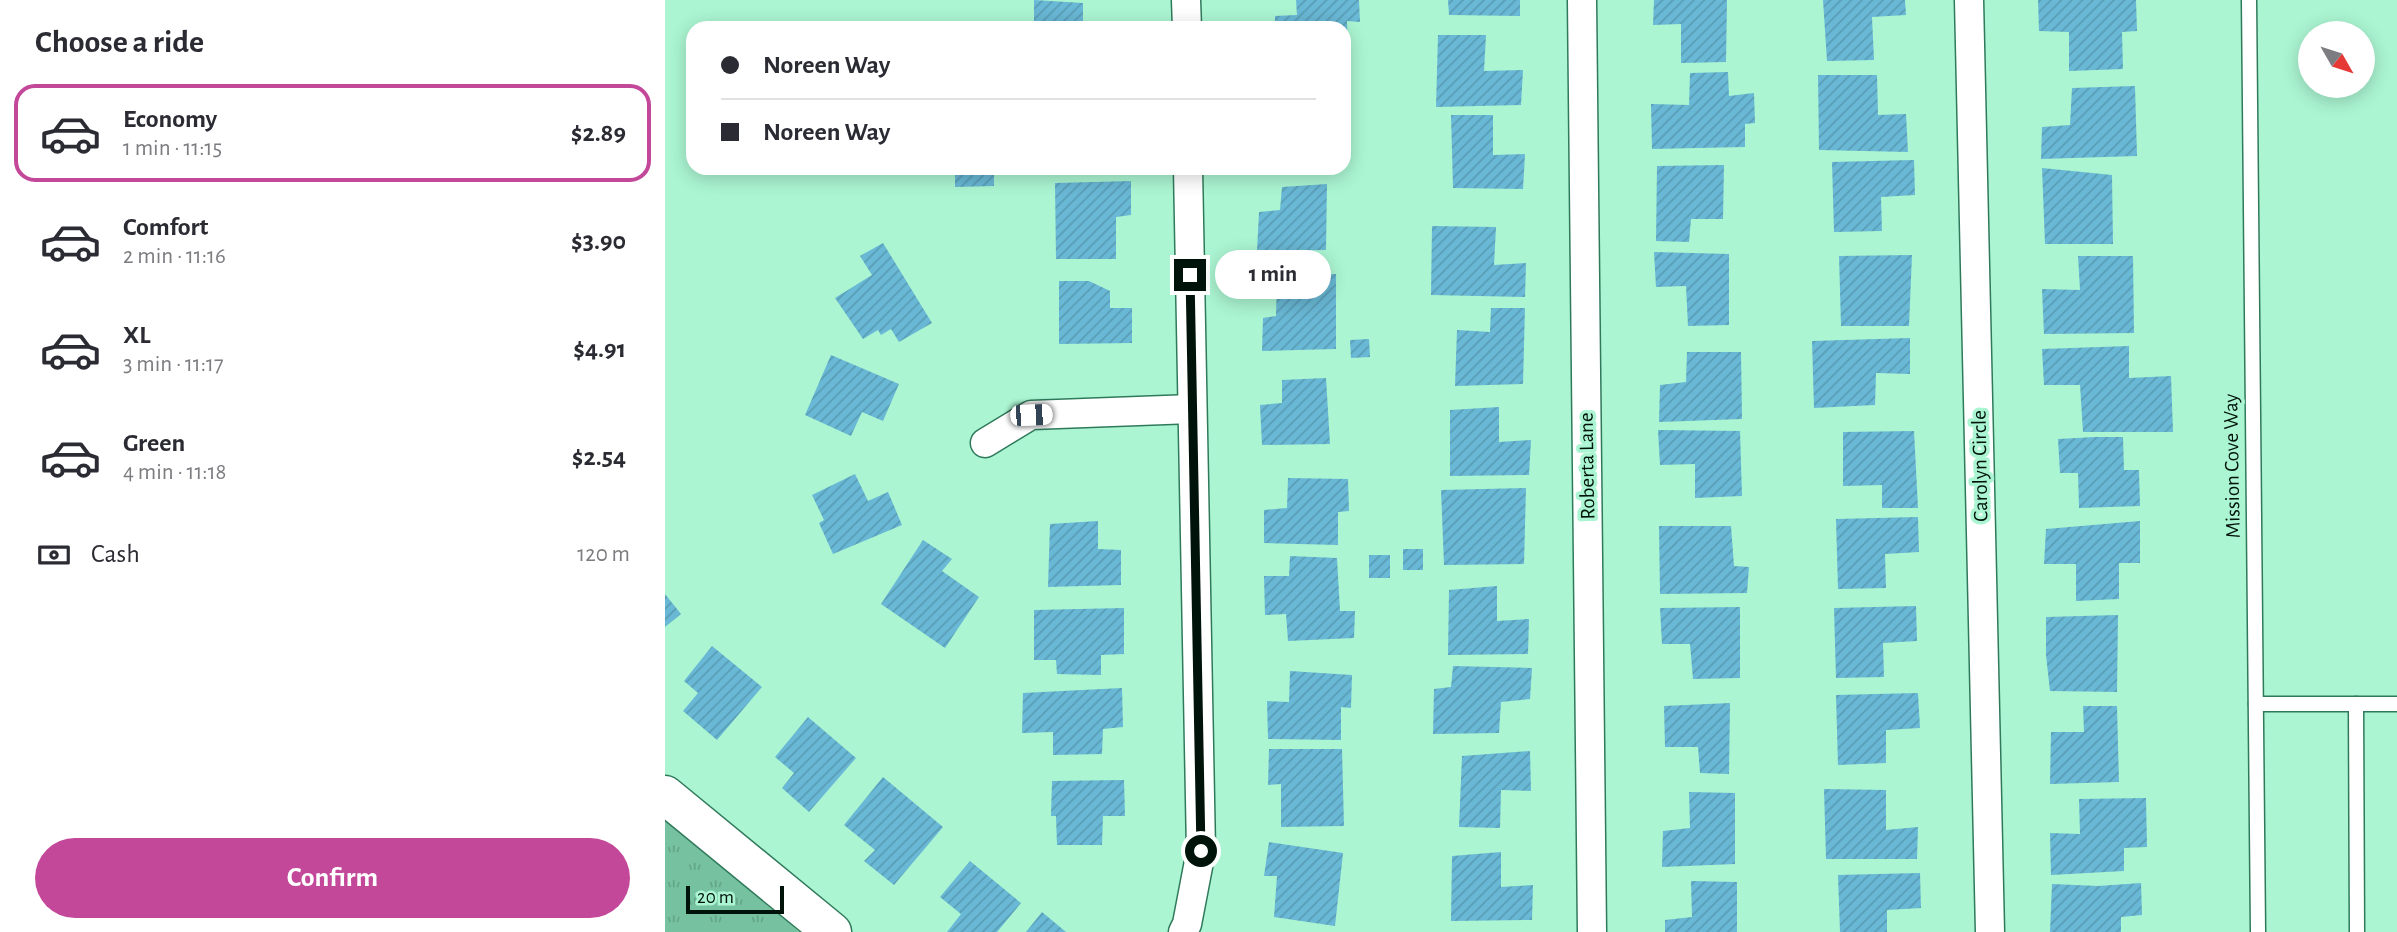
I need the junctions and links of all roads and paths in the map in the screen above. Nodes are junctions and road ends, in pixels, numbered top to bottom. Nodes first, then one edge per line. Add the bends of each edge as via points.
1 (1186, 0) edge
2 (1582, 0) edge
3 (1969, 0) edge
4 (2249, 0) edge
5 (1187, 21) edge
6 (1188, 175) edge
7 (1192, 409) junction
8 (985, 443) dead end
9 (2256, 704) junction
10 (2357, 704) junction
11 (2397, 704) edge
12 (665, 795) edge
13 (832, 932) edge
14 (1183, 932) edge
15 (1593, 932) edge
16 (1990, 932) edge
17 (2258, 932) edge
18 (2357, 932) edge

1 - 5 street
2 - 15 street, Roberta Lane
3 - 16 street, Carolyn Circle
4 - 9 lane, Mission Cove Way
6 - 7 street
7 - 8 street via 1031,415
7 - 14 street via 1201,851
9 - 10 lane
9 - 17 lane, Mission Cove Way
10 - 11 lane
10 - 18 lane
12 - 13 main road

